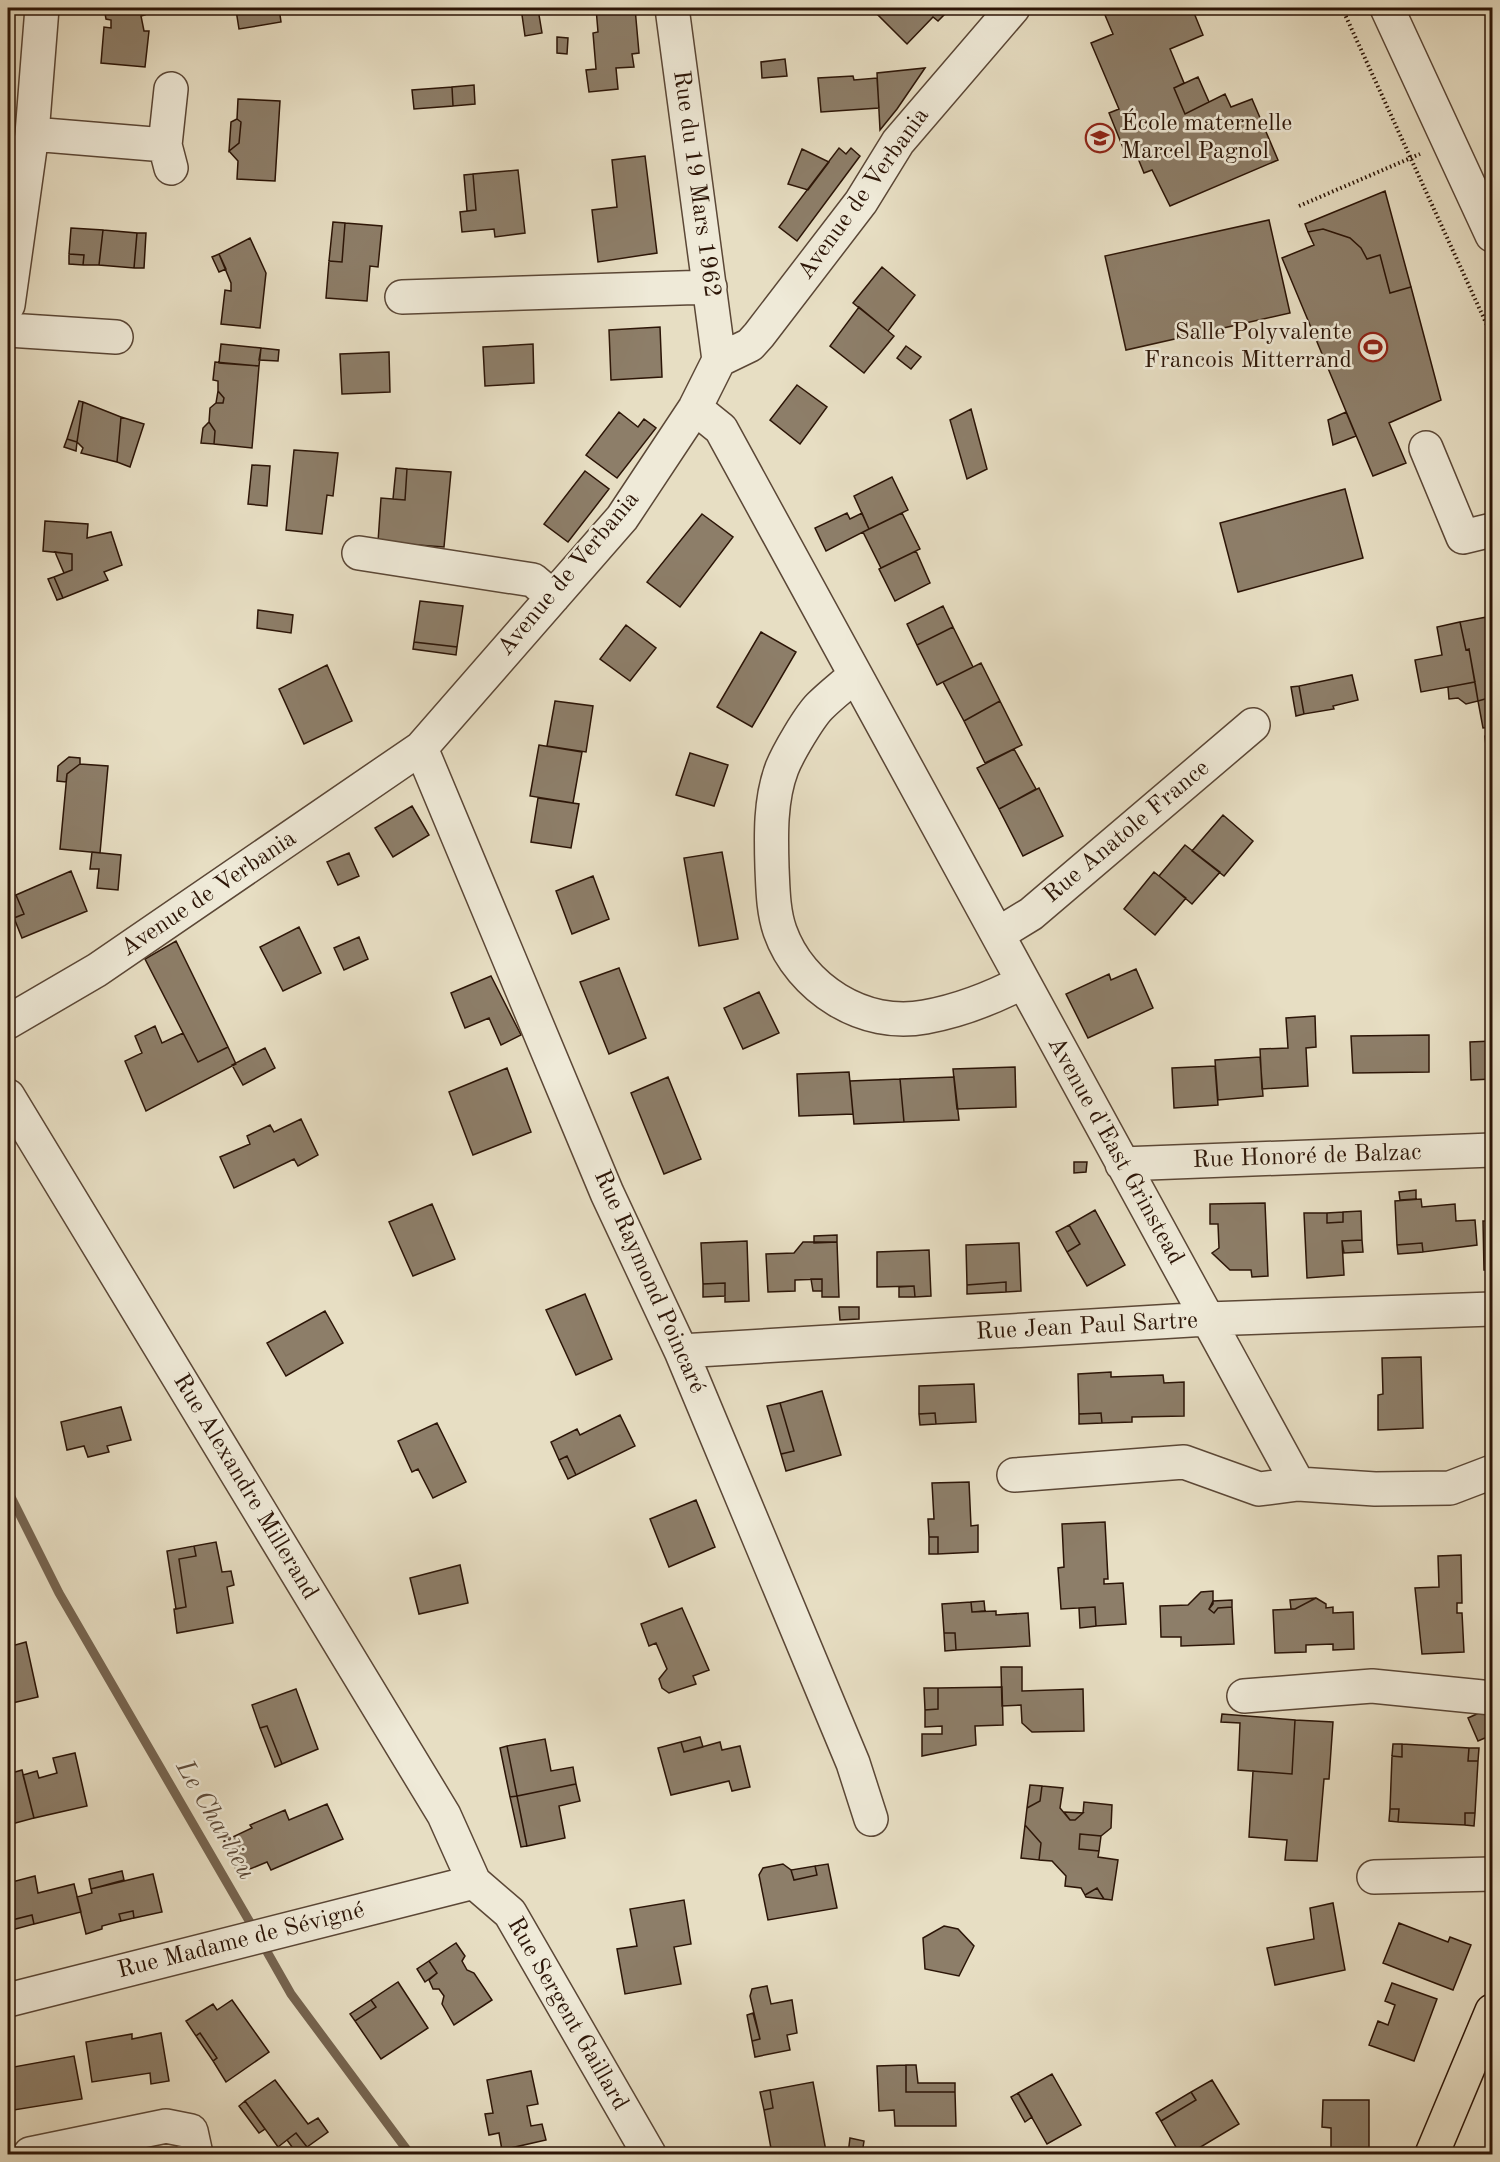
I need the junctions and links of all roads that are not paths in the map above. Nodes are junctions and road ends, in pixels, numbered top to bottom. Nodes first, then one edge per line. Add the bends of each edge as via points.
1 (42, 8) edge
2 (672, 8) edge
3 (1012, 8) edge
4 (1388, 8) edge
5 (171, 89) dead end
6 (32, 134) junction
7 (1492, 235) edge
8 (710, 288) junction
9 (402, 297) dead end
10 (8, 305) edge
11 (8, 330) edge
12 (116, 337) dead end
13 (719, 360) junction
14 (695, 408) junction
15 (1426, 448) dead end
16 (1492, 530) edge
17 (359, 553) dead end
18 (553, 597) junction
19 (854, 676) junction
20 (1253, 725) dead end
21 (421, 748) junction
22 (998, 934) junction
23 (1023, 982) junction
24 (8, 1022) edge
25 (8, 1096) edge
26 (1492, 1149) edge
27 (1122, 1164) junction
28 (1492, 1309) edge
29 (1208, 1319) junction
30 (681, 1351) junction
31 (1492, 1472) edge
32 (1014, 1475) dead end
33 (1298, 1484) junction
34 (1244, 1696) dead end
35 (1492, 1698) edge
36 (871, 1819) dead end
37 (1492, 1874) edge
38 (1374, 1877) dead end
39 (474, 1882) junction
40 (8, 2000) edge
41 (1492, 2011) edge
42 (30, 2154) edge
43 (196, 2154) edge
44 (649, 2154) edge
45 (1431, 2154) edge

1 - 6 street
2 - 8 street, Rue du 19 Mars 1962
3 - 13 street, Avenue de Verbania via 898,142 861,202 750,345
4 - 7 street
5 - 6 street via 168,156
6 - 10 street
8 - 9 street
8 - 13 street, Rue du 19 Mars 1962
11 - 12 street
13 - 14 street, Avenue de Verbania
14 - 18 street, Avenue de Verbania via 622,518
14 - 19 street, Avenue d'East Grinstead via 721,429
15 - 16 street via 1462,537
17 - 18 street via 533,580
18 - 21 street, Avenue de Verbania
19 - 22 street, Avenue d'East Grinstead
19 - 23 street via 818,708 782,768 772,811 773,898 780,932 799,967 817,986 850,1008 886,1018 923,1018 992,998
20 - 22 street, Rue Anatole France via 1031,914
21 - 24 street, Avenue de Verbania via 97,970
21 - 30 street, Rue Raymond Poincaré via 607,1193
22 - 23 street, Avenue d'East Grinstead
23 - 27 street, Avenue d'East Grinstead
25 - 39 street, Rue Alexandre Millerand via 444,1815
26 - 27 street, Rue Honoré de Balzac
27 - 29 street, Avenue d'East Grinstead
28 - 29 street, Rue Jean Paul Sartre
29 - 30 street, Rue Jean Paul Sartre
29 - 33 street, Avenue d'East Grinstead
30 - 36 street, Rue Raymond Poincaré via 853,1763
31 - 33 street via 1450,1488
32 - 33 street via 1184,1462 1259,1489
34 - 35 street via 1372,1686
37 - 38 street
39 - 40 street, Rue Madame de Sévigné
39 - 44 street, Rue Sergent Gaillard via 510,1913
41 - 45 main road
42 - 43 street via 166,2126 191,2132

